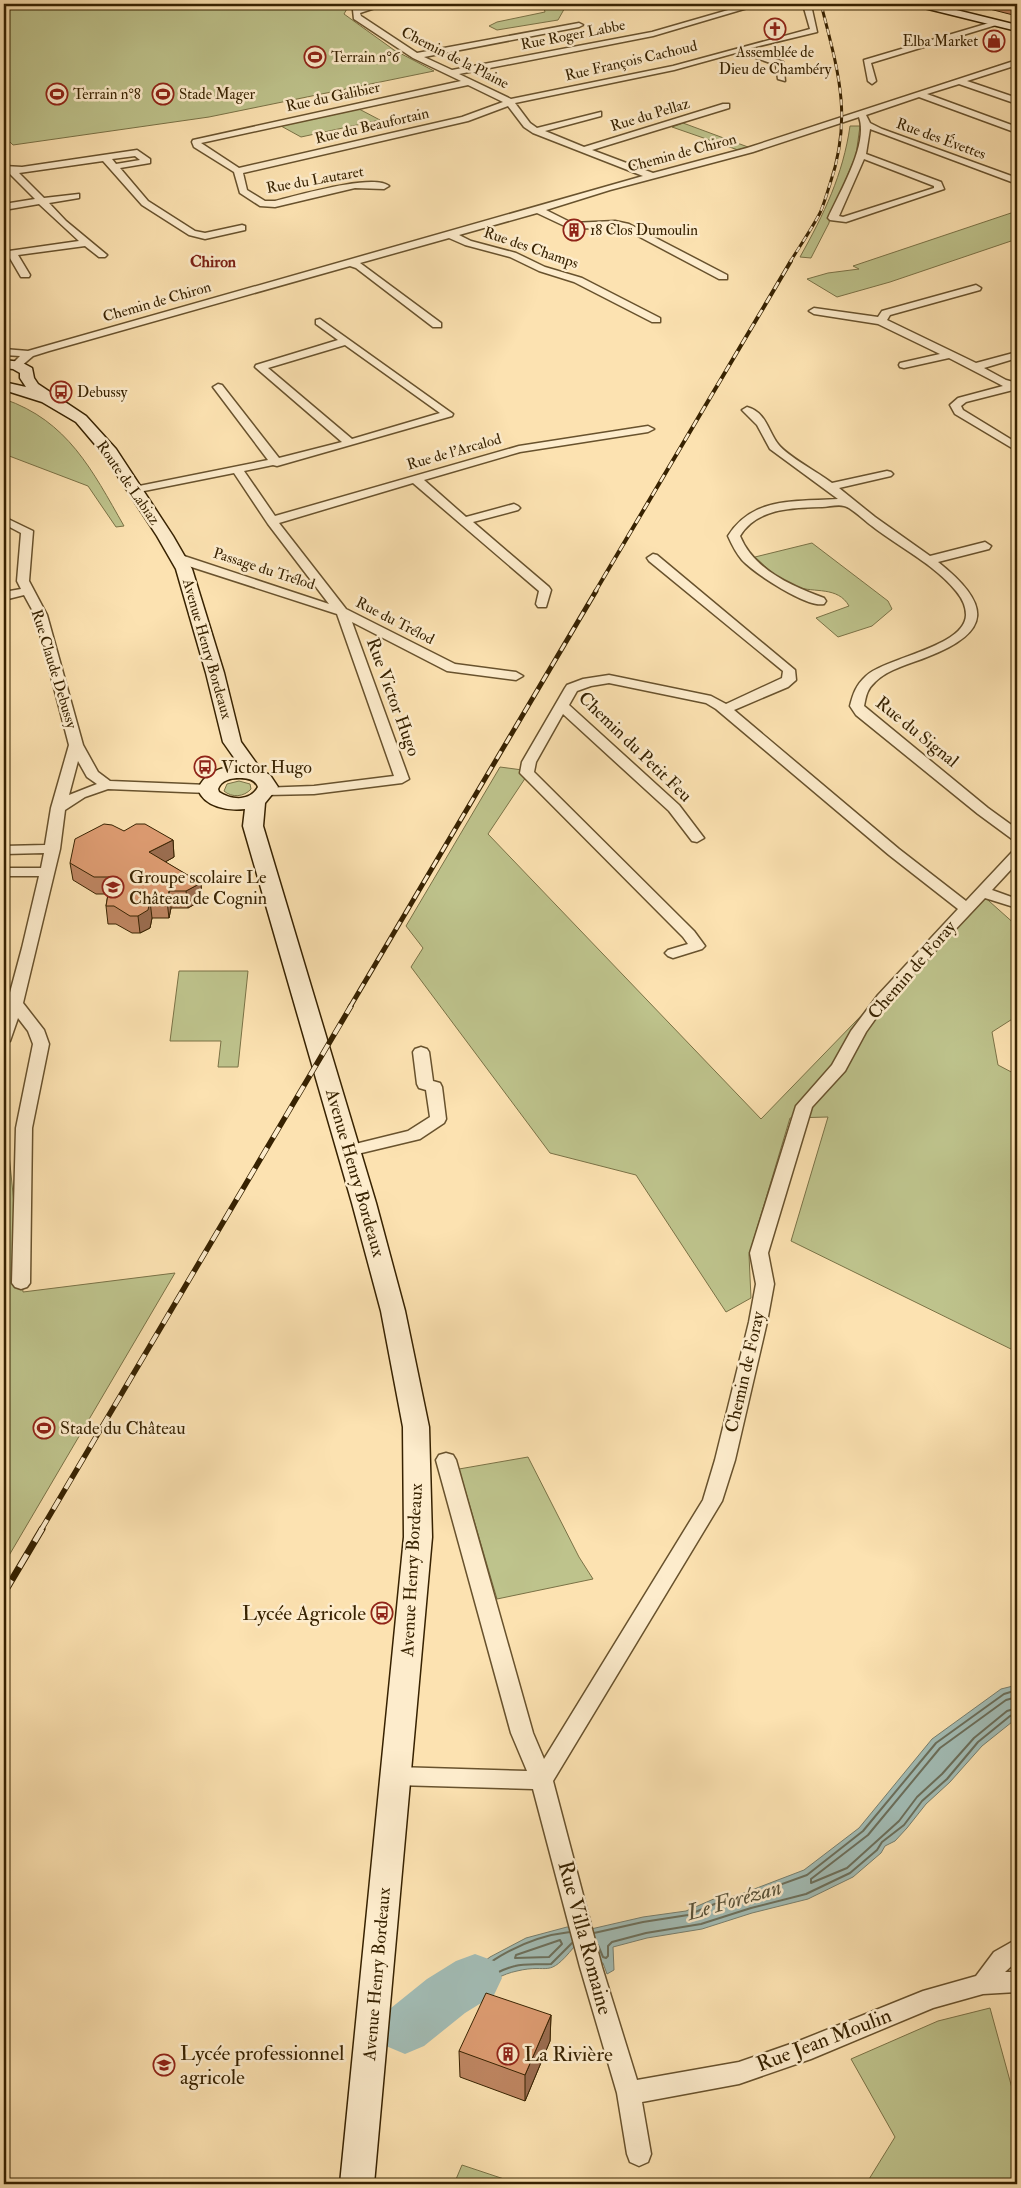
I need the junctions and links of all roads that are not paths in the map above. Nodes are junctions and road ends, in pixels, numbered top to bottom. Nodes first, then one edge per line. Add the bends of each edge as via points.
1 (383, 4) edge
2 (757, 4) edge
3 (802, 4) edge
4 (920, 4) edge
5 (956, 13) junction
6 (988, 24) junction
7 (579, 25) dead end
8 (1017, 29) edge
9 (739, 49) junction
10 (416, 56) junction
11 (1017, 62) edge
12 (450, 72) junction
13 (782, 79) dead end
14 (872, 81) dead end
15 (958, 81) junction
16 (470, 82) junction
17 (918, 94) junction
18 (1017, 101) edge
19 (510, 102) junction
20 (726, 106) dead end
21 (598, 114) dead end
22 (862, 114) junction
23 (866, 124) junction
24 (1017, 130) edge
25 (536, 131) junction
26 (582, 150) junction
27 (861, 155) junction
28 (104, 158) junction
29 (113, 167) junction
30 (8, 170) edge
31 (238, 171) junction
32 (652, 176) junction
33 (1017, 181) edge
34 (384, 186) dead end
35 (76, 196) dead end
36 (254, 199) junction
37 (40, 201) junction
38 (242, 202) dead end
39 (4, 207) edge
40 (538, 210) junction
41 (242, 228) dead end
42 (448, 234) junction
43 (86, 243) junction
44 (102, 255) dead end
45 (351, 263) junction
46 (25, 275) dead end
47 (723, 277) dead end
48 (976, 288) dead end
49 (814, 311) dead end
50 (656, 320) dead end
51 (881, 321) junction
52 (320, 322) dead end
53 (437, 325) dead end
54 (346, 341) junction
55 (29, 354) junction
56 (950, 355) junction
57 (1017, 355) edge
58 (7, 360) edge
59 (904, 365) dead end
60 (975, 367) junction
61 (27, 378) junction
62 (218, 386) dead end
63 (1016, 386) edge
64 (6, 387) edge
65 (47, 398) junction
66 (747, 410) dead end
67 (648, 429) dead end
68 (350, 443) junction
69 (1017, 448) edge
70 (277, 463) junction
71 (238, 471) junction
72 (887, 474) dead end
73 (415, 479) junction
74 (829, 487) junction
75 (134, 490) junction
76 (847, 502) junction
77 (514, 508) dead end
78 (4, 520) edge
79 (272, 521) junction
80 (463, 521) junction
81 (985, 546) dead end
82 (177, 558) junction
83 (653, 558) dead end
84 (927, 561) junction
85 (28, 591) junction
86 (4, 596) edge
87 (820, 601) dead end
88 (542, 604) dead end
89 (342, 612) junction
90 (516, 676) dead end
91 (562, 706) junction
92 (724, 709) junction
93 (232, 742) junction
94 (76, 745) junction
95 (225, 774) junction
96 (256, 774) junction
97 (107, 786) junction
98 (208, 789) junction
99 (261, 796) junction
100 (236, 804) junction
101 (58, 808) junction
102 (254, 826) junction
103 (1017, 836) edge
104 (697, 838) dead end
105 (53, 849) junction
106 (4, 850) edge
107 (1017, 855) edge
108 (4, 872) edge
109 (47, 872) junction
110 (982, 892) junction
111 (1017, 904) edge
112 (967, 909) junction
113 (673, 953) dead end
114 (15, 1004) junction
115 (4, 1038) edge
116 (421, 1052) dead end
117 (349, 1151) junction
118 (22, 1283) dead end
119 (446, 1460) dead end
120 (396, 1776) junction
121 (542, 1780) junction
122 (1017, 1949) edge
123 (591, 1967) joint
124 (1017, 1982) edge
125 (983, 1984) junction
126 (629, 2093) junction
127 (639, 2154) dead end
128 (357, 2184) edge

1 - 10 street, Chemin de la Plaine via 362,8 356,12 357,17
2 - 12 street, Rue Roger Labbe via 653,34
3 - 9 street, Rue François Cachoud via 808,7 814,30
4 - 5 main road
5 - 6 main road
5 - 8 main road
6 - 8 main road
6 - 14 street via 868,62
7 - 10 street
9 - 13 street via 780,64
9 - 19 street, Rue François Cachoud via 674,68
10 - 12 street, Chemin de la Plaine
11 - 15 street, Chemin de Chiron
12 - 16 street, Chemin de la Plaine
15 - 17 street, Chemin de Chiron
15 - 18 street
16 - 19 street, Chemin de la Plaine
16 - 31 street, Rue du Galibier via 196,142
17 - 22 street, Chemin de Chiron
17 - 24 street
19 - 25 street, Chemin de la Plaine via 527,125
19 - 31 street, Rue du Beaufortain via 465,119
20 - 26 street, Rue du Pellaz
21 - 25 street
22 - 23 street
22 - 32 street, Chemin de Chiron via 750,150
23 - 27 street
23 - 33 street, Rue des Évettes
25 - 26 street, Chemin de la Plaine
26 - 32 street, Chemin de la Plaine
27 - 27 street via 938,184 939,189 843,220 834,218
28 - 29 street
28 - 29 street via 137,153 147,161
28 - 30 street
29 - 41 street via 145,203 192,233 205,236
30 - 37 street
31 - 36 street, Rue du Lautaret via 243,191
32 - 40 street, Chemin de Chiron
34 - 36 street, Rue du Lautaret via 355,184 275,204 263,204
35 - 37 street
36 - 38 street
37 - 39 street
37 - 43 street
40 - 42 street, Chemin de Chiron
40 - 47 street via 571,226 626,226
42 - 45 street, Chemin de Chiron
42 - 50 street, Rue des Champs via 578,280
43 - 44 street
43 - 46 street via 12,253
45 - 53 street
45 - 55 street, Chemin de Chiron
48 - 51 street via 886,314
49 - 51 street
51 - 56 street
52 - 54 street
54 - 68 street via 260,366
54 - 68 street via 448,414
55 - 58 street, Chemin de Chiron
55 - 58 street, Chemin de Chiron
56 - 59 street
56 - 60 street
57 - 60 street
58 - 61 main road, Route de Labiaz via 27,371
60 - 63 street
61 - 64 main road
61 - 65 main road, Route de Labiaz
62 - 70 street
63 - 69 street via 962,400 955,405 958,412
64 - 65 main road, Route de Labiaz
65 - 75 main road, Route de Labiaz via 81,420 110,452
66 - 74 street, Rue du Signal via 764,424 774,447
67 - 73 street, Rue de l'Arcalod via 519,449
68 - 70 street
70 - 71 street
71 - 75 street
71 - 79 street, Rue du Trélod
72 - 74 street
73 - 79 street, Rue de l'Arcalod
73 - 80 street
74 - 76 street, Rue du Signal
75 - 82 main road, Route de Labiaz
76 - 84 street, Rue du Signal
76 - 87 street via 787,506 758,512 742,523 734,536 742,552 757,566 797,592
77 - 80 street
78 - 85 street, Rue Claude Debussy via 27,531 23,581
79 - 89 street, Rue du Trélod
80 - 88 street via 545,590
81 - 84 street
82 - 89 street, Passage du Trélod
82 - 93 main road, Avenue Henry Bordeaux via 184,569
83 - 92 street via 789,670 788,680 783,684
84 - 103 street, Rue du Signal via 965,594 973,613 970,624 953,641 874,675 859,690 857,706
85 - 86 street
85 - 94 street, Rue Claude Debussy via 41,615
89 - 90 street, Rue du Trélod via 452,668
89 - 99 street, Rue Victor Hugo via 402,778
91 - 92 street, Chemin du Petit Feu via 572,688 609,679 711,700
91 - 104 street, Chemin du Petit Feu via 674,808
91 - 113 street via 529,762 527,773 689,934 697,946
92 - 112 street, Chemin du Petit Feu
93 - 95 main road, Avenue Henry Bordeaux
93 - 96 main road, Avenue Henry Bordeaux
94 - 97 street, Rue Claude Debussy via 92,774
94 - 101 street, Rue Claude Debussy
95 - 96 main road
95 - 98 main road via 211,781
96 - 99 main road, Avenue Henry Bordeaux via 267,782
97 - 98 street
97 - 101 street via 80,794
98 - 100 main road via 216,800
99 - 100 main road
99 - 102 main road, Avenue Henry Bordeaux
100 - 102 main road, Avenue Henry Bordeaux
101 - 105 street, Rue Claude Debussy
102 - 117 main road, Avenue Henry Bordeaux
105 - 106 street
105 - 109 street, Rue Claude Debussy
107 - 110 street, Chemin de Foray
108 - 109 street
109 - 114 street, Rue Claude Debussy
110 - 111 street
110 - 112 street, Chemin de Foray
112 - 121 street, Chemin de Foray via 883,998 839,1067 804,1106 759,1253 765,1284 758,1322 712,1501
114 - 115 street, Rue Claude Debussy
114 - 118 street via 36,1030 41,1044 24,1128
116 - 117 street via 425,1084 434,1087 438,1119 414,1135
117 - 120 main road, Avenue Henry Bordeaux via 393,1311 416,1427 418,1537
119 - 121 street, Avenue Henry Bordeaux via 522,1733
120 - 121 street
120 - 128 main road, Avenue Henry Bordeaux
121 - 123 street, Rue Villa Romaine
122 - 125 street via 1002,1959
123 - 126 street, Rue Villa Romaine
124 - 125 street, Rue Jean Moulin
125 - 126 street, Rue Jean Moulin via 931,1998 803,2051 739,2073
126 - 127 street, Rue Villa Romaine

